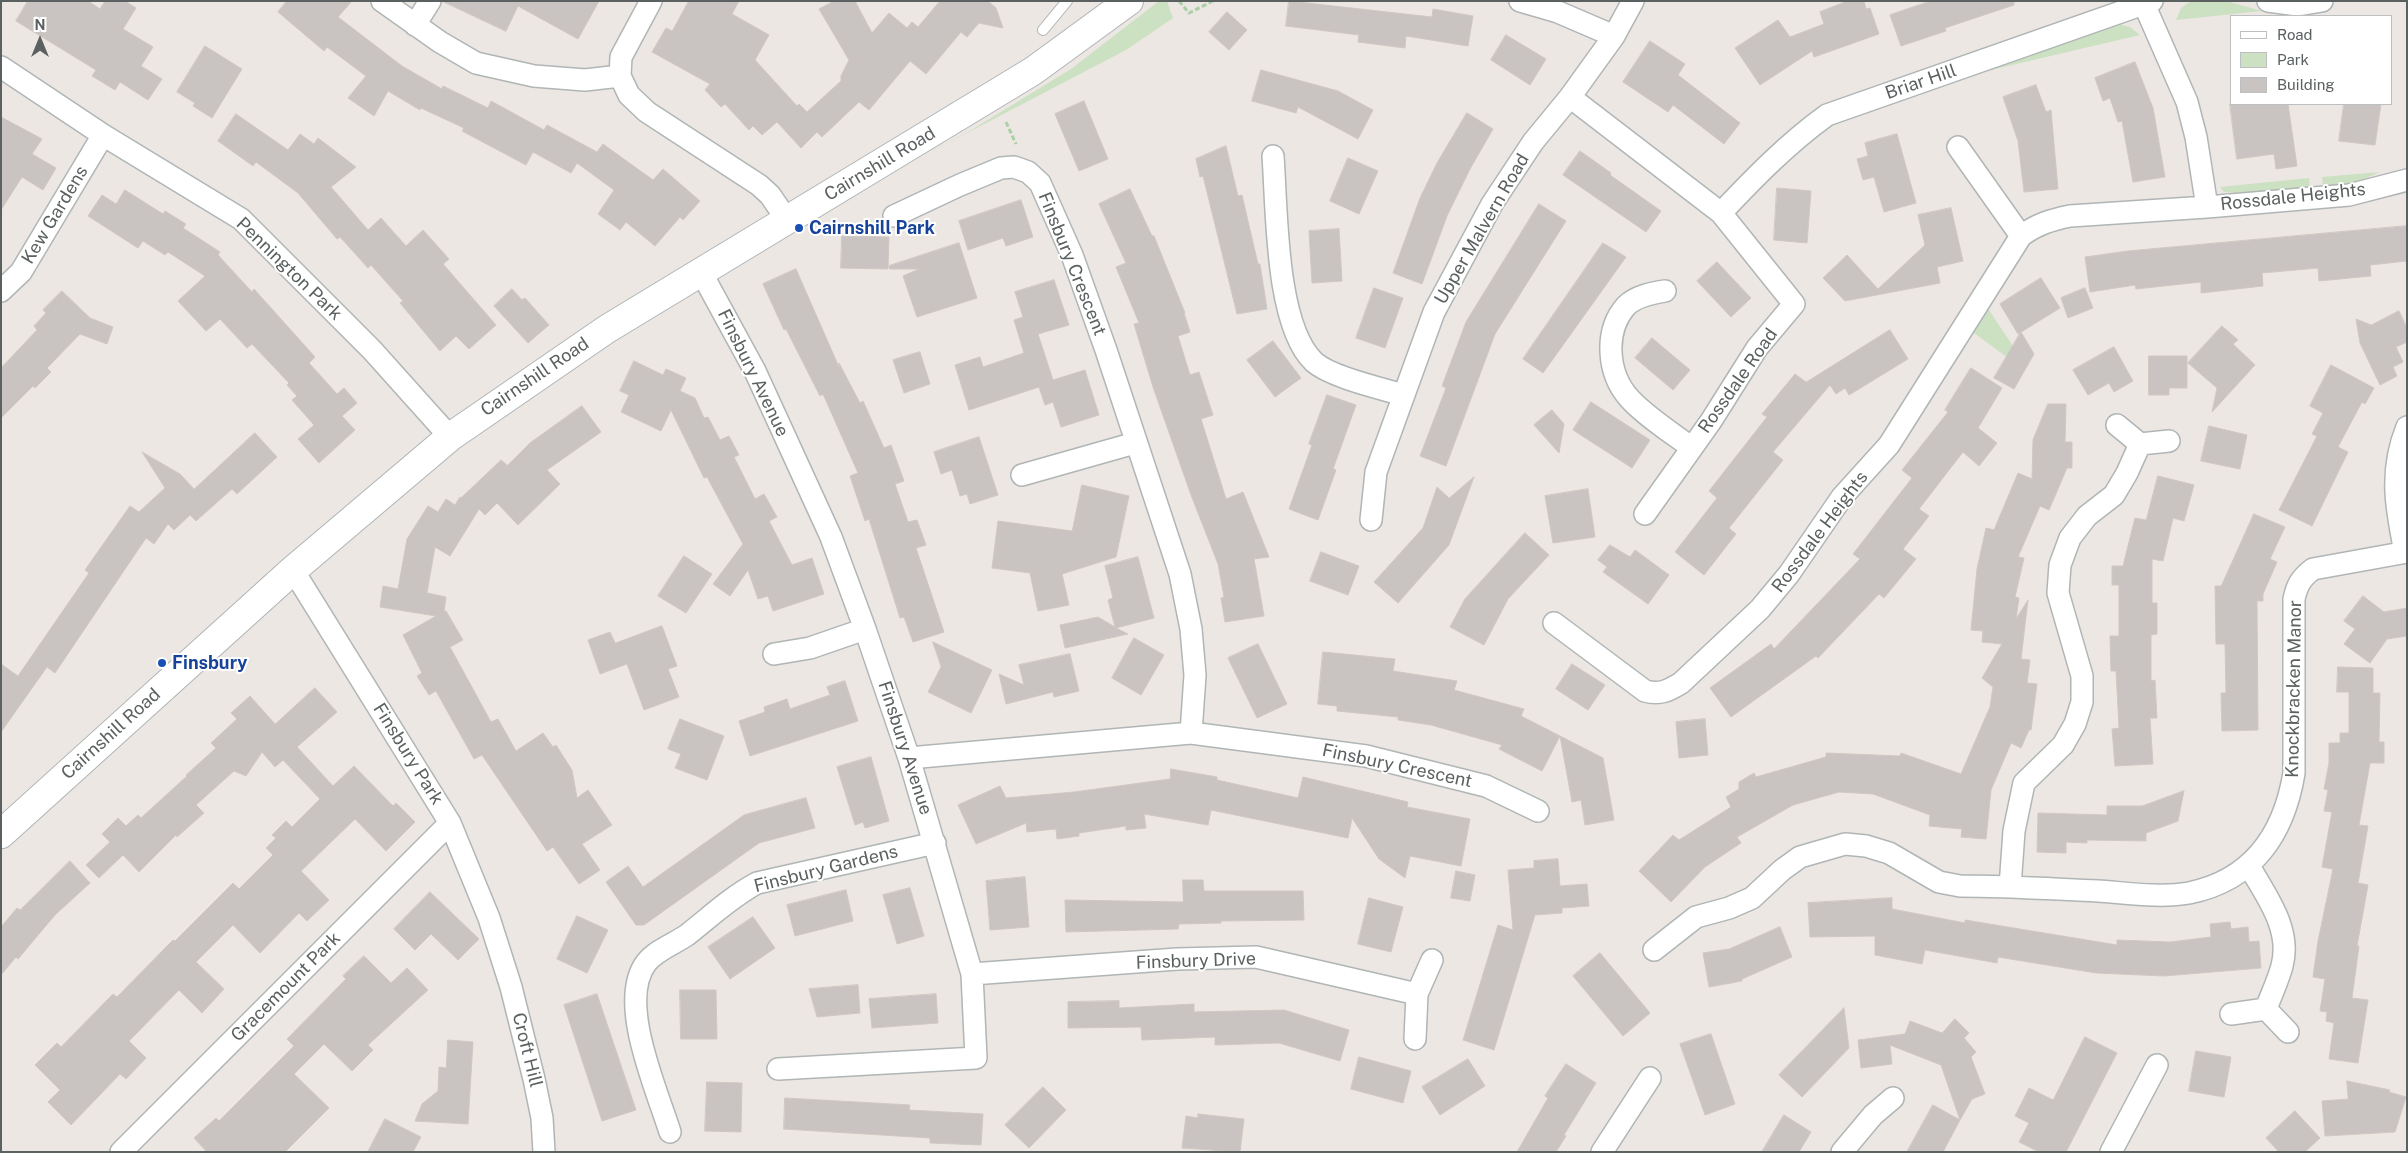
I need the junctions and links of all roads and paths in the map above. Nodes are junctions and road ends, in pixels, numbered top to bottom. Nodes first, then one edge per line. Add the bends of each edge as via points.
1 (382, 1) edge
2 (430, 1) edge
3 (651, 1) edge
4 (1067, 1) edge
5 (1129, 1) edge
6 (1179, 1) edge
7 (1213, 1) edge
8 (1520, 1) edge
9 (1633, 1) edge
10 (2268, 1) edge
11 (2322, 1) edge
12 (2148, 2) edge
13 (415, 25) junction
14 (1043, 30) dead end
15 (1614, 36) junction
16 (1, 67) edge
17 (620, 76) junction
18 (1570, 97) junction
19 (103, 135) junction
20 (1958, 147) dead end
21 (1273, 156) dead end
22 (2407, 180) edge
23 (2207, 206) junction
24 (1721, 213) junction
25 (894, 216) dead end
26 (787, 220) junction
27 (2021, 236) junction
28 (701, 272) junction
29 (1, 291) edge
30 (1665, 291) dead end
31 (1403, 395) junction
32 (2117, 425) dead end
33 (2407, 427) edge
34 (450, 437) junction
35 (2169, 441) dead end
36 (1135, 443) junction
37 (2140, 444) junction
38 (1692, 448) junction
39 (1022, 475) dead end
40 (1645, 514) dead end
41 (1371, 520) dead end
42 (2406, 552) edge
43 (293, 570) junction
44 (1554, 623) dead end
45 (865, 629) junction
46 (774, 654) dead end
47 (1190, 733) junction
48 (910, 758) junction
49 (1538, 810) dead end
50 (450, 823) junction
51 (1, 834) edge
52 (935, 843) junction
53 (2249, 866) junction
54 (2010, 887) junction
55 (500, 950) joint
56 (1654, 950) dead end
57 (1432, 960) dead end
58 (972, 974) junction
59 (1417, 994) junction
60 (2266, 1009) junction
61 (2231, 1014) dead end
62 (2288, 1032) dead end
63 (1415, 1039) dead end
64 (2157, 1065) dead end
65 (778, 1069) dead end
66 (1650, 1078) dead end
67 (1894, 1098) dead end
68 (670, 1132) dead end
69 (121, 1152) edge
70 (544, 1152) edge
71 (1602, 1152) edge
72 (1842, 1152) edge
73 (2111, 1152) edge

1 - 13 street
2 - 13 street
3 - 17 street via 621,57
4 - 14 lane
5 - 26 street, Cairnshill Road via 1033,72
6 - 7 path via 1189,13
8 - 15 street via 1558,12
9 - 15 street, Upper Malvern Road
10 - 11 street via 2298,5
12 - 23 street, Rossdale Heights via 2187,102
12 - 24 street, Briar Hill via 1827,115 1770,161
13 - 17 street via 476,63 534,76 585,80
15 - 18 street, Upper Malvern Road
16 - 19 street, Pennington Park
17 - 26 street via 629,96 647,112 759,185
18 - 24 street, Rossdale Road
18 - 31 street, Upper Malvern Road via 1533,142 1492,204 1434,312
19 - 29 street, Kew Gardens via 21,272
19 - 34 street, Pennington Park via 241,219 372,350
20 - 27 street
21 - 31 street via 1284,294 1296,335 1314,362 1336,374
22 - 23 street, Rossdale Heights via 2349,195
23 - 27 street, Rossdale Heights via 2057,219 2032,228
24 - 38 street, Rossdale Road via 1794,304 1757,348
25 - 36 street, Finsbury Crescent via 1001,168 1014,167 1028,172 1040,183 1072,255
26 - 28 street, Cairnshill Road
27 - 44 street, Rossdale Heights via 1889,445 1842,497 1789,574 1760,609 1681,683 1667,692 1645,691
28 - 34 street, Cairnshill Road via 600,334
28 - 45 street, Finsbury Avenue via 755,371 831,537
30 - 38 street via 1645,295 1627,305 1616,322 1611,341 1612,361 1617,382 1629,398
31 - 41 street, Upper Malvern Road via 1376,472
32 - 37 street
33 - 42 street, Knockbracken Manor via 2395,471 2396,509
34 - 43 street, Cairnshill Road
35 - 37 street
36 - 39 street
36 - 47 street, Finsbury Crescent via 1180,574 1191,630 1195,676
37 - 54 street via 2114,495 2087,516 2070,538 2060,565 2058,593 2082,676 2082,702 2063,745 2024,783 2014,831
38 - 40 street, Rossdale Road
42 - 53 street, Knockbracken Manor via 2313,569 2297,586 2294,599 2294,773 2290,799 2279,827
43 - 50 street, Finsbury Park
43 - 51 street, Cairnshill Road
45 - 46 street via 810,648
45 - 48 street, Finsbury Avenue
47 - 48 street, Finsbury Crescent
47 - 49 street, Finsbury Crescent via 1366,756 1486,786
48 - 52 street, Finsbury Avenue
50 - 55 street, Finsbury Park
50 - 69 street, Gracemount Park
52 - 58 street, Finsbury Avenue
52 - 68 street, Finsbury Gardens via 757,883 736,894 646,963 638,979 637,1018
53 - 54 street, Knockbracken Manor via 2226,880 2189,892 2150,894
53 - 60 street via 2278,916 2284,939 2283,965
54 - 56 street, Knockbracken Manor via 1960,886 1940,882 1889,853 1845,844 1800,856 1752,898 1696,917
55 - 70 street, Croft Hill via 534,1079 542,1118
57 - 59 street
58 - 59 street, Finsbury Drive via 1177,959 1256,957
58 - 65 street, Finsbury Avenue via 976,1058
59 - 63 street
60 - 61 street
60 - 62 street
64 - 73 street
66 - 71 street
67 - 72 street via 1874,1115

